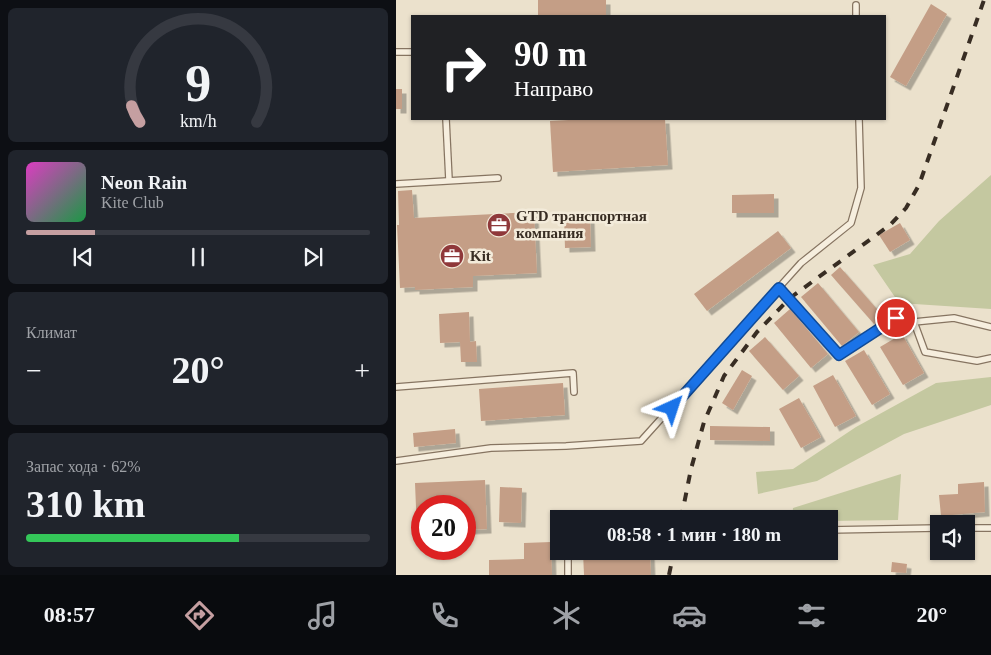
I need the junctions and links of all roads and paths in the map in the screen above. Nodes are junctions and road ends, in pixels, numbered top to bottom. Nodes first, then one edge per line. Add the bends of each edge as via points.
1 (856, 5) dead end
2 (856, 15) edge
3 (396, 52) edge
4 (411, 52) edge
5 (446, 120) edge
6 (859, 120) edge
7 (498, 178) dead end
8 (449, 180) junction
9 (396, 184) edge
10 (779, 288) junction
11 (914, 322) junction
12 (991, 327) edge
13 (991, 358) edge
14 (396, 387) edge
15 (574, 392) dead end
16 (396, 461) edge
17 (930, 528) edge
18 (975, 528) edge
19 (991, 528) edge
20 (838, 530) edge
21 (568, 560) edge
22 (568, 575) edge

1 - 2 lane
3 - 4 lane
5 - 8 lane
6 - 10 lane via 860,188 851,223 801,262
7 - 8 lane
8 - 9 lane
10 - 11 lane via 839,355 896,318
10 - 16 lane via 641,441 491,448
11 - 12 lane via 954,318
11 - 13 lane via 925,352 977,361
14 - 15 lane via 573,373
17 - 20 lane
18 - 19 lane
21 - 22 lane

